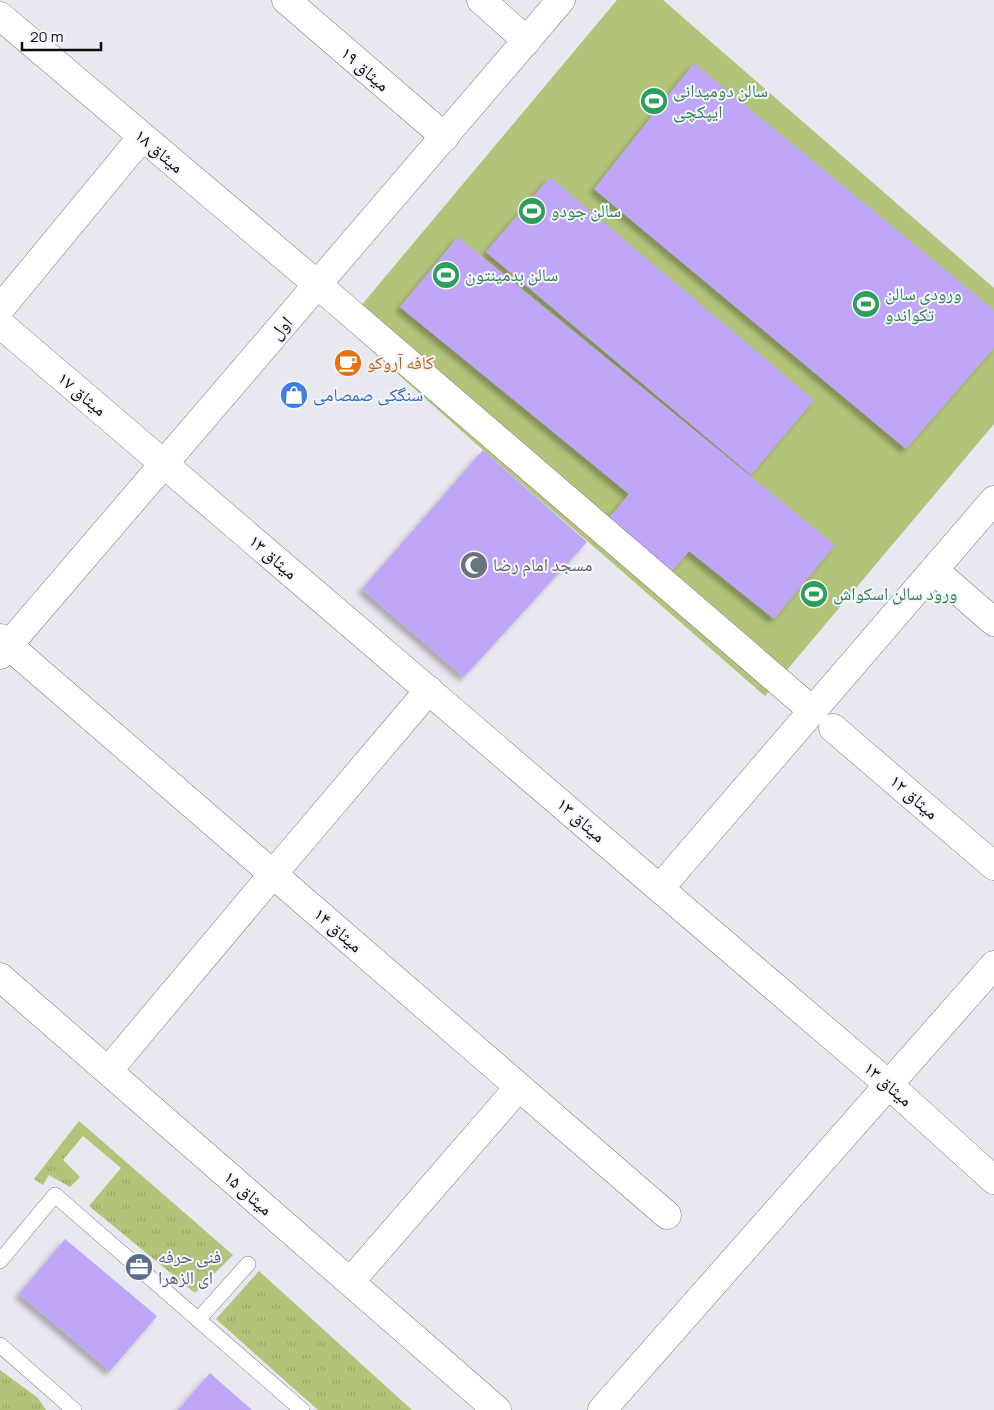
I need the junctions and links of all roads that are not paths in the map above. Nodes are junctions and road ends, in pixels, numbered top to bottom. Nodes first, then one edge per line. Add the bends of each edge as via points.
1 (286, 0) edge
2 (481, 0) edge
3 (561, 0) edge
4 (0, 16) edge
5 (526, 41) junction
6 (142, 137) junction
7 (445, 137) junction
8 (318, 285) junction
9 (0, 308) edge
10 (0, 324) edge
11 (164, 464) junction
12 (994, 500) edge
13 (934, 570) junction
14 (994, 622) edge
15 (3, 646) edge
16 (429, 690) junction
17 (823, 719) junction
18 (994, 866) edge
19 (273, 874) junction
20 (660, 888) junction
21 (994, 964) edge
22 (0, 977) edge
23 (108, 1071) junction
24 (888, 1084) junction
25 (519, 1087) junction
26 (994, 1180) edge
27 (667, 1215) dead end
28 (0, 1261) edge
29 (248, 1264) dead end
30 (350, 1282) junction
31 (198, 1320) junction
32 (0, 1345) edge
33 (74, 1410) edge
34 (302, 1410) edge
35 (497, 1410) edge
36 (602, 1410) edge

1 - 7 street, میثاق ۱۹
2 - 5 street
3 - 5 street, اول
4 - 6 street, میثاق ۱۸
5 - 7 street, اول
6 - 8 street, میثاق ۱۸
6 - 9 street
7 - 8 street, اول
8 - 11 street, اول
8 - 17 street, میثاق ۱۸
10 - 11 street, میثاق ۱۷
11 - 15 street, اول
11 - 16 street, میثاق ۱۳
12 - 13 street
13 - 14 street
13 - 17 street
15 - 19 street, میثاق ۱۴
16 - 19 street
16 - 20 street, میثاق ۱۳
17 - 18 street, میثاق ۱۲
17 - 20 street
19 - 23 street
19 - 25 street, میثاق ۱۴
20 - 24 street, میثاق ۱۳
21 - 24 street
22 - 23 street, میثاق ۱۵
23 - 30 street, میثاق ۱۵
24 - 26 street, میثاق ۱۳
24 - 36 street
25 - 27 street, میثاق ۱۴
25 - 30 street
28 - 31 lane via 55,1195
29 - 31 lane
30 - 35 street, میثاق ۱۵
31 - 34 lane
32 - 33 lane

